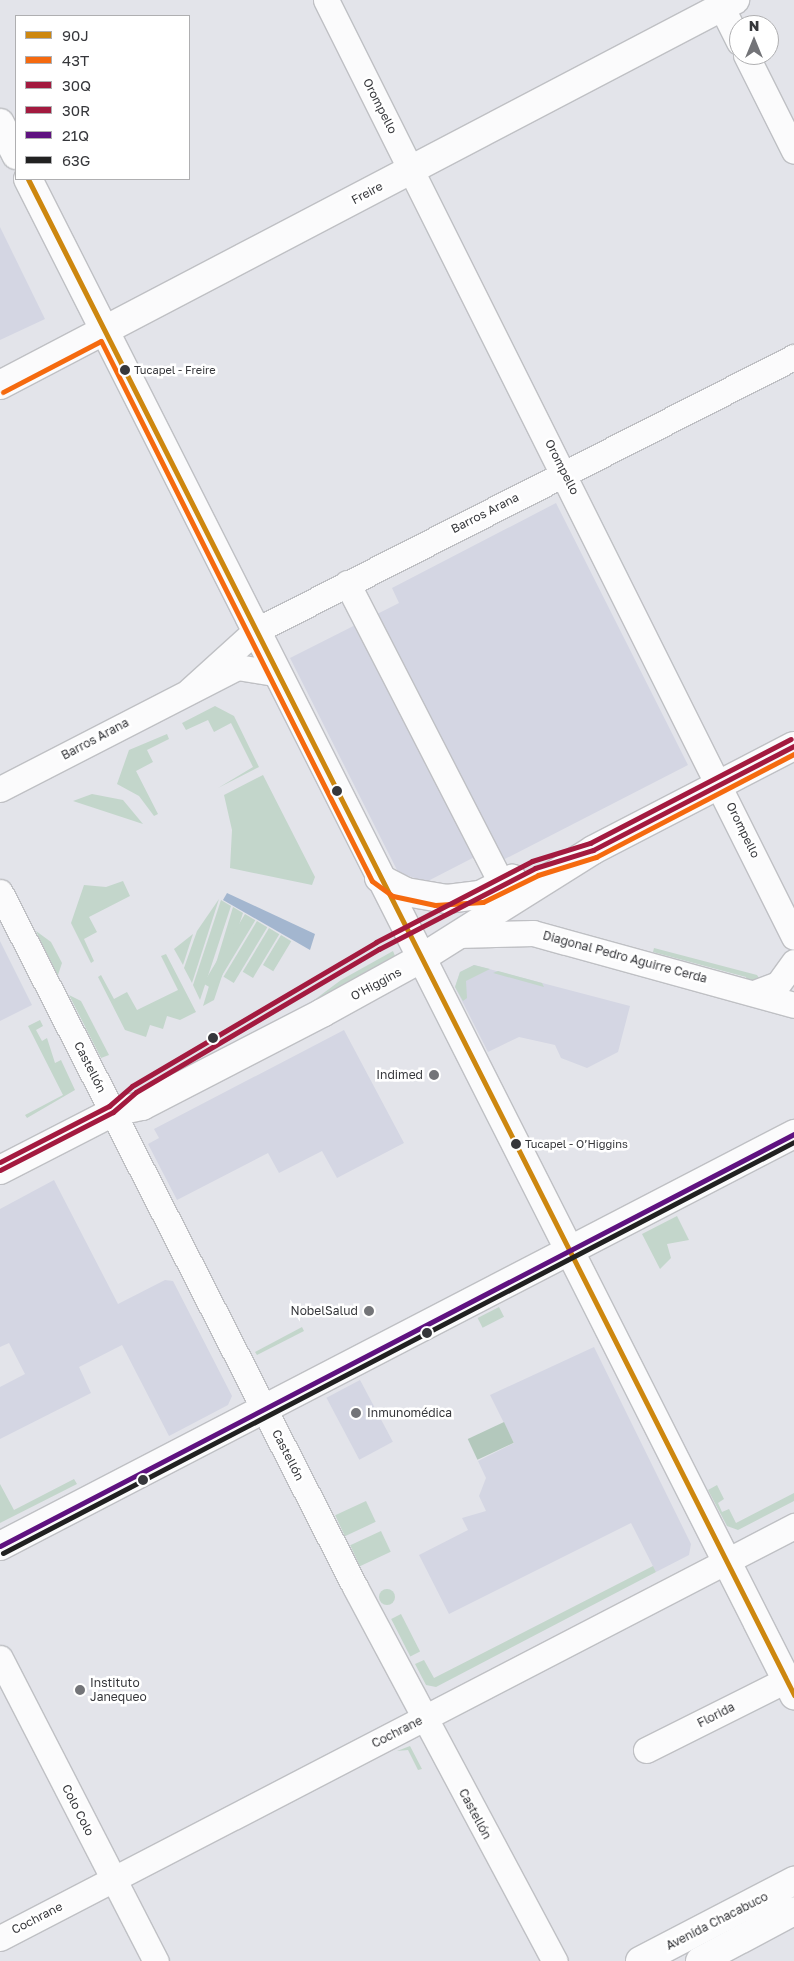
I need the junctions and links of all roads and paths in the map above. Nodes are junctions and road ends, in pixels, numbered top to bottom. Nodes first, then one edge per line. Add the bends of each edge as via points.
1 (326, 0) edge
2 (724, 2) edge
3 (729, 15) edge
4 (751, 65) edge
5 (0, 123) edge
6 (794, 151) edge
7 (15, 153) edge
8 (412, 169) junction
9 (28, 180) edge
10 (104, 331) junction
11 (794, 357) edge
12 (0, 385) edge
13 (565, 472) junction
14 (347, 583) junction
15 (255, 631) junction
16 (276, 673) junction
17 (190, 690) junction
18 (794, 746) edge
19 (720, 784) junction
20 (0, 789) edge
21 (593, 850) junction
22 (379, 878) junction
23 (502, 884) junction
24 (0, 892) edge
25 (452, 936) junction
26 (794, 937) edge
27 (420, 959) junction
28 (794, 962) edge
29 (756, 992) junction
30 (794, 1005) edge
31 (113, 1112) junction
32 (794, 1134) edge
33 (0, 1170) edge
34 (568, 1251) junction
35 (265, 1409) junction
36 (794, 1526) edge
37 (0, 1546) edge
38 (726, 1562) junction
39 (0, 1658) edge
40 (790, 1688) edge
41 (424, 1718) junction
42 (646, 1750) dead end
43 (114, 1879) junction
44 (794, 1881) edge
45 (794, 1912) edge
46 (0, 1938) edge
47 (156, 1961) edge
48 (554, 1961) edge
49 (640, 1961) edge
50 (700, 1961) edge

1 - 8 street, Orompello
2 - 3 street
2 - 8 main road, Freire
4 - 6 street
5 - 7 main road
8 - 10 main road, Freire
8 - 13 street, Orompello
9 - 10 main road
10 - 12 main road, Freire
10 - 15 main road
11 - 13 street, Barros Arana
13 - 14 street, Barros Arana
13 - 19 street, Orompello
14 - 15 street, Barros Arana
14 - 23 street
15 - 16 main road
15 - 17 street, Barros Arana
16 - 17 street, Barros Arana via 237,667
16 - 22 main road
17 - 20 street, Barros Arana
18 - 19 main road, O'Higgins
19 - 21 main road, O'Higgins
19 - 26 street, Orompello
21 - 23 main road via 560,858
21 - 25 main road, O'Higgins
22 - 23 main road via 406,892 447,899 480,895
22 - 27 main road
24 - 31 street, Castellón
25 - 27 main road, O'Higgins
25 - 29 street, Diagonal Pedro Aguirre Cerda via 534,933
27 - 31 main road, O'Higgins via 142,1106
27 - 34 main road
28 - 29 street via 778,984
29 - 30 street, Diagonal Pedro Aguirre Cerda
31 - 33 main road, O'Higgins
31 - 35 street, Castellón
32 - 34 main road
34 - 35 main road
34 - 38 main road
35 - 37 main road
35 - 41 street, Castellón
36 - 38 street, Cochrane
38 - 40 main road
38 - 41 street, Cochrane
39 - 43 street, Colo Colo
40 - 42 street, Florida
41 - 43 street, Cochrane
41 - 48 street, Castellón
43 - 46 street, Cochrane
43 - 47 street, Colo Colo
44 - 49 main road, Avenida Chacabuco
45 - 50 main road

